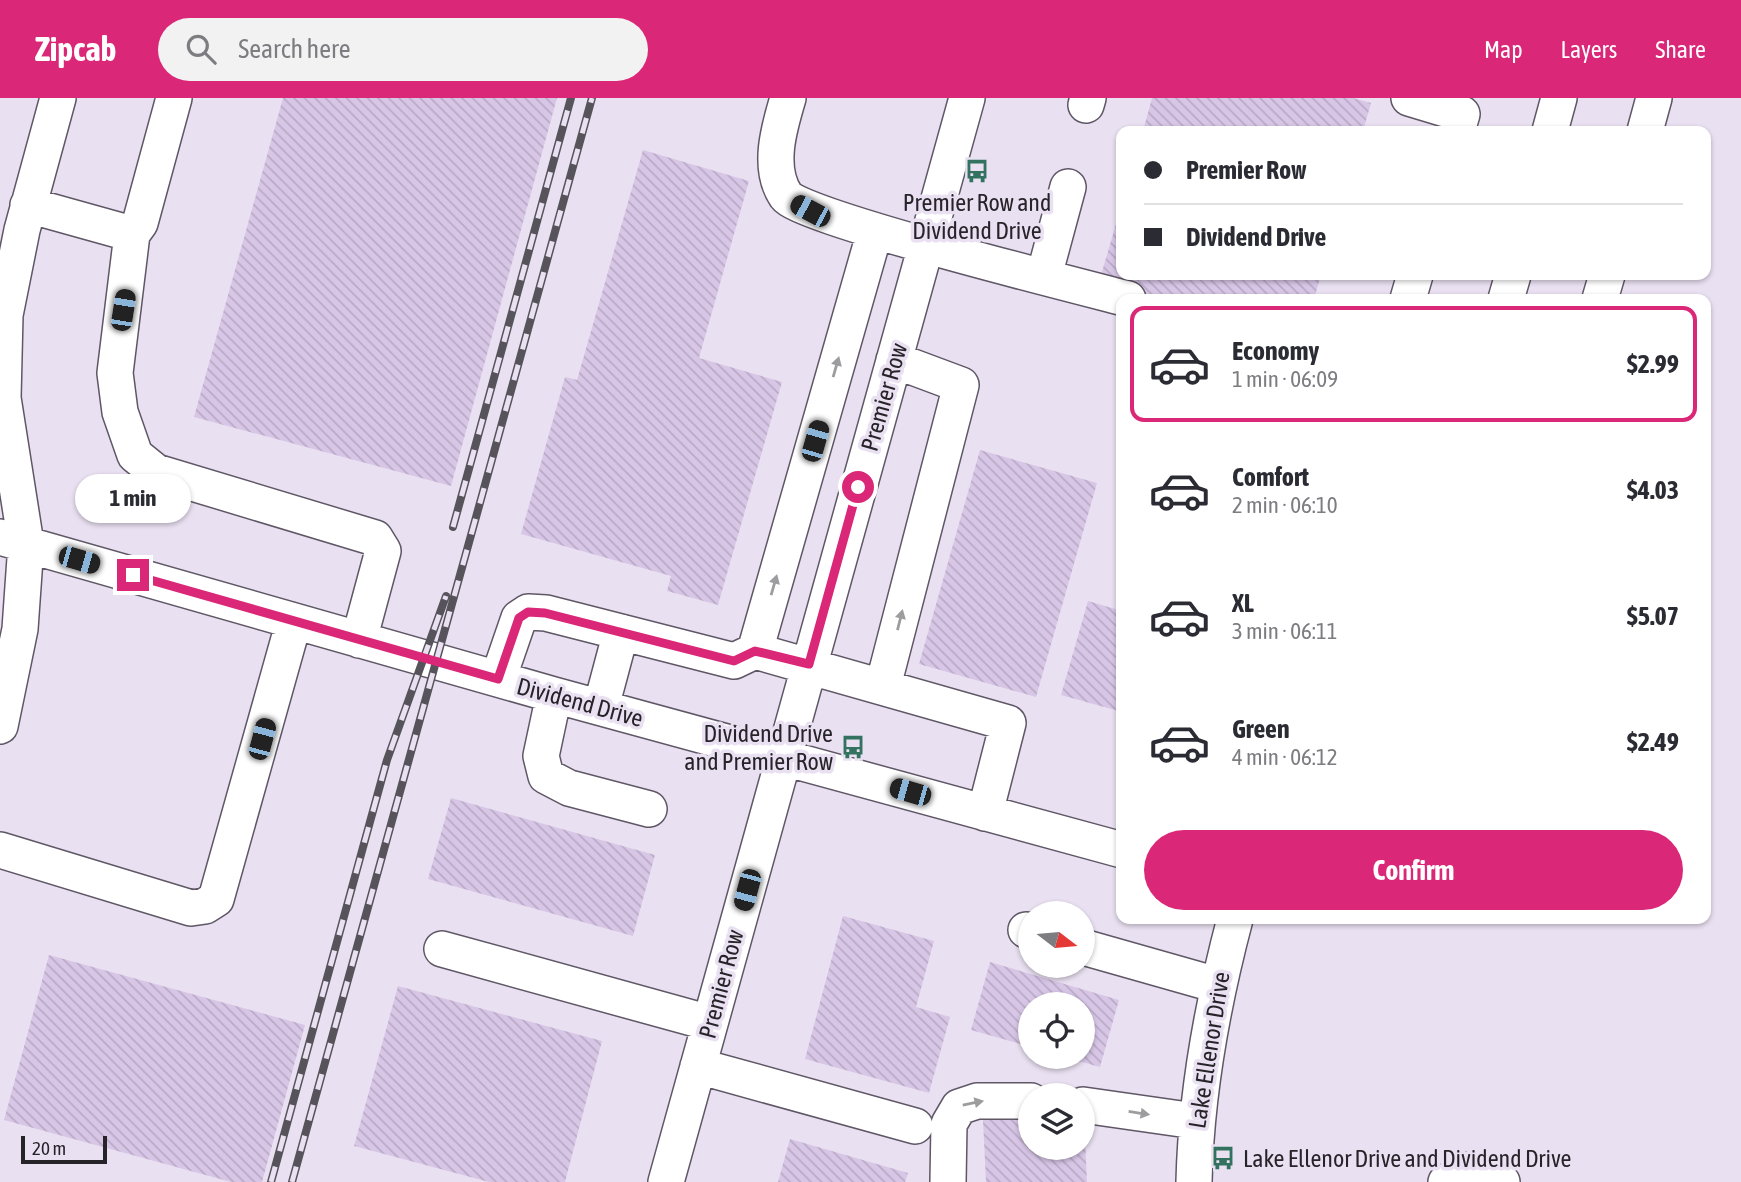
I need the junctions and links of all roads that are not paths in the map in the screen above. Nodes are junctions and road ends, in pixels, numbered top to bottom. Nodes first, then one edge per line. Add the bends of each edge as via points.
1 (58, 98) edge
2 (174, 98) edge
3 (788, 98) edge
4 (1409, 98) edge
5 (1559, 98) edge
6 (1654, 98) edge
7 (956, 101) edge
8 (1458, 126) edge
9 (1551, 126) edge
10 (1646, 126) edge
11 (1068, 187) dead end
12 (28, 205) junction
13 (875, 231) junction
14 (132, 234) junction
15 (926, 243) junction
16 (1044, 276) junction
17 (1116, 296) edge
18 (894, 360) junction
19 (13, 541) edge
20 (294, 621) junction
21 (621, 632) junction
22 (359, 640) junction
23 (755, 651) junction
24 (809, 664) junction
25 (498, 679) junction
26 (883, 686) junction
27 (554, 695) junction
28 (601, 707) junction
29 (0, 726) edge
30 (783, 758) junction
31 (649, 809) dead end
32 (985, 813) junction
33 (1116, 848) edge
34 (0, 850) edge
35 (1234, 924) edge
36 (442, 949) dead end
37 (1096, 951) edge
38 (1217, 985) junction
39 (710, 1023) junction
40 (698, 1066) junction
41 (1018, 1101) edge
42 (1095, 1107) edge
43 (1195, 1121) junction
44 (915, 1126) dead end
45 (667, 1182) edge
46 (948, 1182) edge
47 (1194, 1182) edge
48 (1446, 1182) edge
49 (1502, 1182) edge

1 - 12 street
2 - 14 street
3 - 13 street via 776,156 777,180 788,199 810,211
4 - 8 street via 1462,114
5 - 9 street
6 - 10 street
7 - 15 street, Premier Row
11 - 16 street
12 - 14 street
12 - 19 street via 5,315 3,398
13 - 15 street
23 -> 13 street
14 - 22 street via 115,373 120,412 135,455 156,472 375,538 383,551
15 - 16 street
15 - 18 street, Premier Row
16 - 17 street
18 - 24 street, Premier Row
26 -> 18 street via 961,385
19 - 20 street, Dividend Drive
19 - 29 street via 20,629
20 - 22 street, Dividend Drive
20 - 34 street via 216,899 191,908
21 - 23 street via 734,661
21 - 25 street via 528,612 519,618
21 - 28 street
22 - 25 street, Dividend Drive
23 - 24 street
24 - 26 street
24 - 30 street, Premier Row
25 - 27 street, Dividend Drive
26 - 32 street via 1008,723
27 - 28 street, Dividend Drive
27 - 31 street via 541,756 546,776 569,788
28 - 30 street, Dividend Drive
30 - 32 street, Dividend Drive
30 - 39 street, Premier Row
32 - 33 street, Dividend Drive
35 - 38 street, Lake Ellenor Drive
36 - 39 street
37 - 38 street
38 - 43 street, Lake Ellenor Drive
39 - 40 street, Premier Row
40 - 44 street
40 - 45 street, Premier Row
46 -> 41 street via 949,1124 958,1107 977,1101
42 -> 43 street
43 - 47 street, Lake Ellenor Drive
48 - 49 street via 1465,1170 1494,1173

